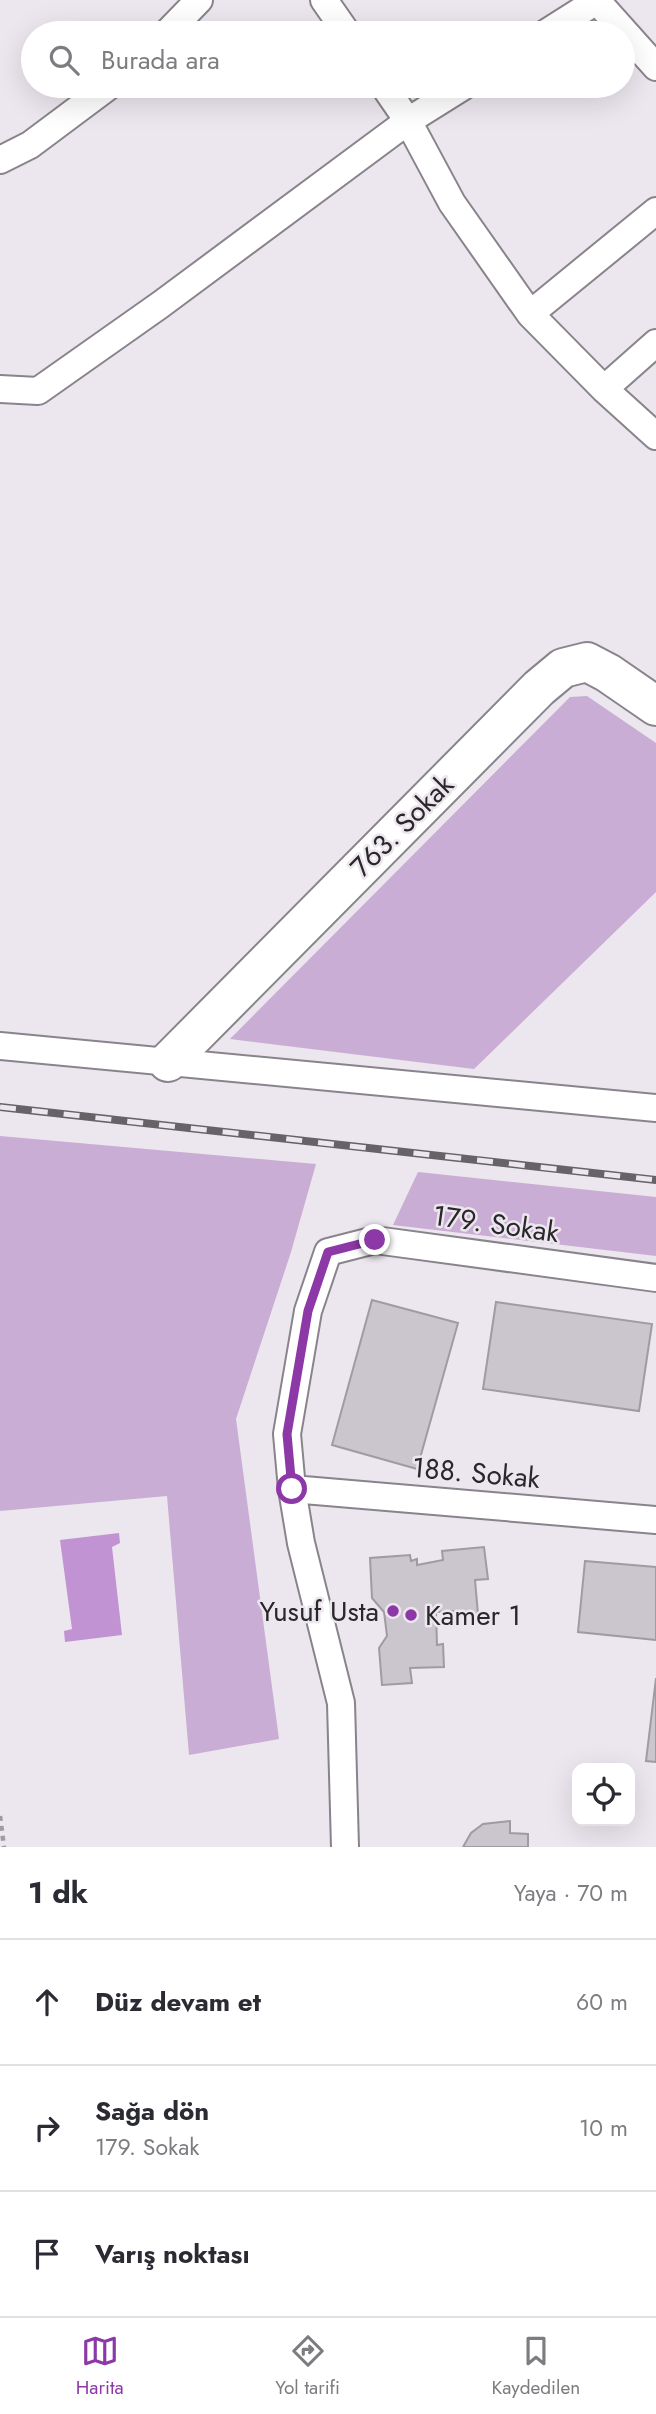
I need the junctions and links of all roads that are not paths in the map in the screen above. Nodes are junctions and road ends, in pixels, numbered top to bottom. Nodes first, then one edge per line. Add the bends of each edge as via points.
1 (199, 0) edge
2 (324, 0) edge
3 (597, 1) edge
4 (179, 21) edge
5 (339, 21) edge
6 (565, 21) edge
7 (615, 21) edge
8 (635, 44) edge
9 (656, 67) edge
10 (93, 98) edge
11 (392, 98) edge
12 (445, 98) edge
13 (408, 121) junction
14 (0, 160) edge
15 (656, 211) edge
16 (530, 314) junction
17 (656, 343) edge
18 (0, 388) edge
19 (604, 389) junction
20 (656, 436) edge
21 (656, 706) edge
22 (0, 1046) edge
23 (168, 1062) junction
24 (656, 1108) edge
25 (656, 1278) edge
26 (292, 1489) junction
27 (656, 1520) edge
28 (345, 1847) edge

1 - 4 street
2 - 5 street
3 - 6 street
3 - 7 street
8 - 9 street
10 - 14 street via 30,145
11 - 13 street
12 - 13 street
13 - 16 street via 452,203
13 - 18 street via 38,391
15 - 16 street
16 - 19 street
17 - 19 street
19 - 20 street
21 - 23 street, 763. Sokak via 587,662 563,668
22 - 23 street
23 - 24 street
25 - 26 street, 179. Sokak via 375,1240 328,1252 308,1311 287,1434
26 - 27 street, 188. Sokak
26 - 28 street via 341,1703

